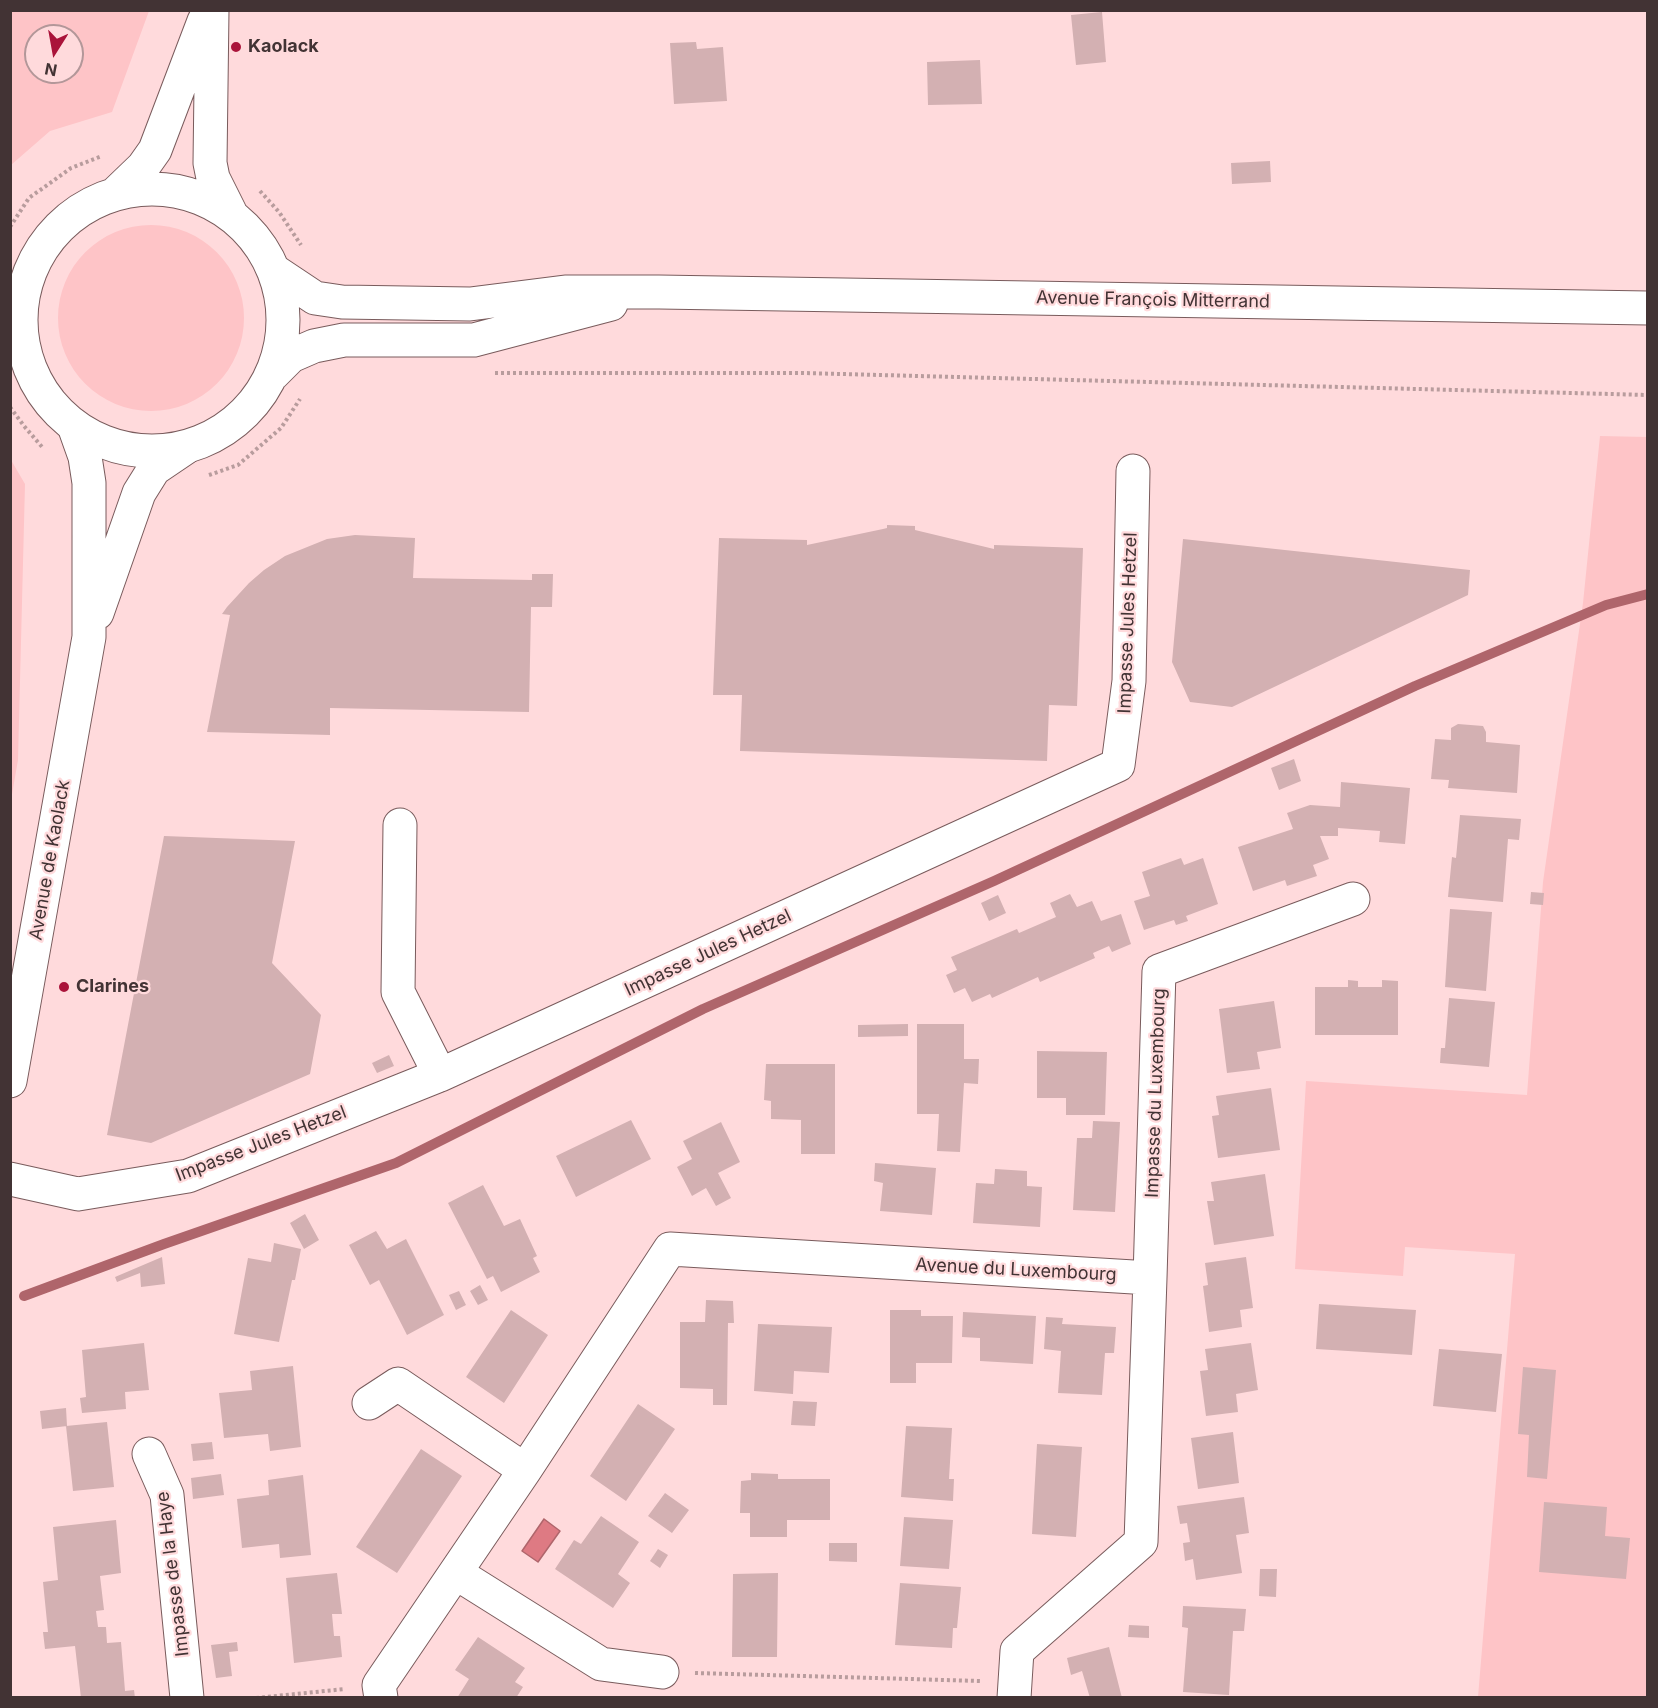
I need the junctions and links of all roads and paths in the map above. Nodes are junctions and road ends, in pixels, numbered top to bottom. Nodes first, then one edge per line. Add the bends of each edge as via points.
1 (207, 10) edge
2 (212, 10) edge
3 (117, 192) junction
4 (230, 212) junction
5 (22, 271) edge
6 (276, 272) junction
7 (659, 292) junction
8 (1647, 308) edge
9 (10, 352) edge
10 (491, 372) dead end
11 (273, 374) junction
12 (33, 378) junction
13 (1647, 395) edge
14 (74, 426) junction
15 (184, 448) junction
16 (1133, 471) dead end
17 (89, 638) junction
18 (400, 825) dead end
19 (1353, 899) dead end
20 (440, 1075) junction
21 (10, 1082) edge
22 (10, 1179) edge
23 (1150, 1278) junction
24 (369, 1403) dead end
25 (149, 1454) dead end
26 (525, 1470) junction
27 (456, 1573) junction
28 (662, 1672) joint
29 (1014, 1690) edge
30 (380, 1691) edge
31 (187, 1698) edge
32 (256, 1698) edge

1 - 3 street via 154,150
2 - 4 street via 210,163
3 - 4 street via 156,187 195,194
3 - 5 street via 83,207 54,231
4 - 6 street via 257,239
5 - 12 street via 21,340
6 - 7 street, Avenue François Mitterrand via 315,298 342,302 470,304 565,292
6 - 11 street via 285,323
7 - 8 street, Avenue François Mitterrand
7 - 11 street, Avenue François Mitterrand via 474,340 344,340 314,346 291,356
9 - 12 street
10 - 13 path via 803,373
11 - 15 street via 246,413 228,428
12 - 14 street via 51,404
14 - 15 street via 108,444 146,452
14 - 17 street, Avenue de Kaolack via 86,457 89,483
15 - 17 street, Avenue de Kaolack via 154,469 139,493
16 - 20 street, Impasse Jules Hetzel via 1129,681 1118,765
17 - 21 street, Avenue de Kaolack
18 - 20 street via 398,992
19 - 23 street, Impasse du Luxembourg via 1159,971
20 - 22 street, Impasse Jules Hetzel via 188,1176 78,1194
23 - 26 street, Avenue du Luxembourg via 670,1248
23 - 29 street via 1141,1542 1017,1651
24 - 26 street via 398,1384
25 - 31 street, Impasse de la Haye via 167,1495
26 - 27 street, Avenue du Luxembourg
27 - 28 street via 602,1664
27 - 30 street, Avenue du Luxembourg
28 - 29 path via 853,1676
30 - 32 path

